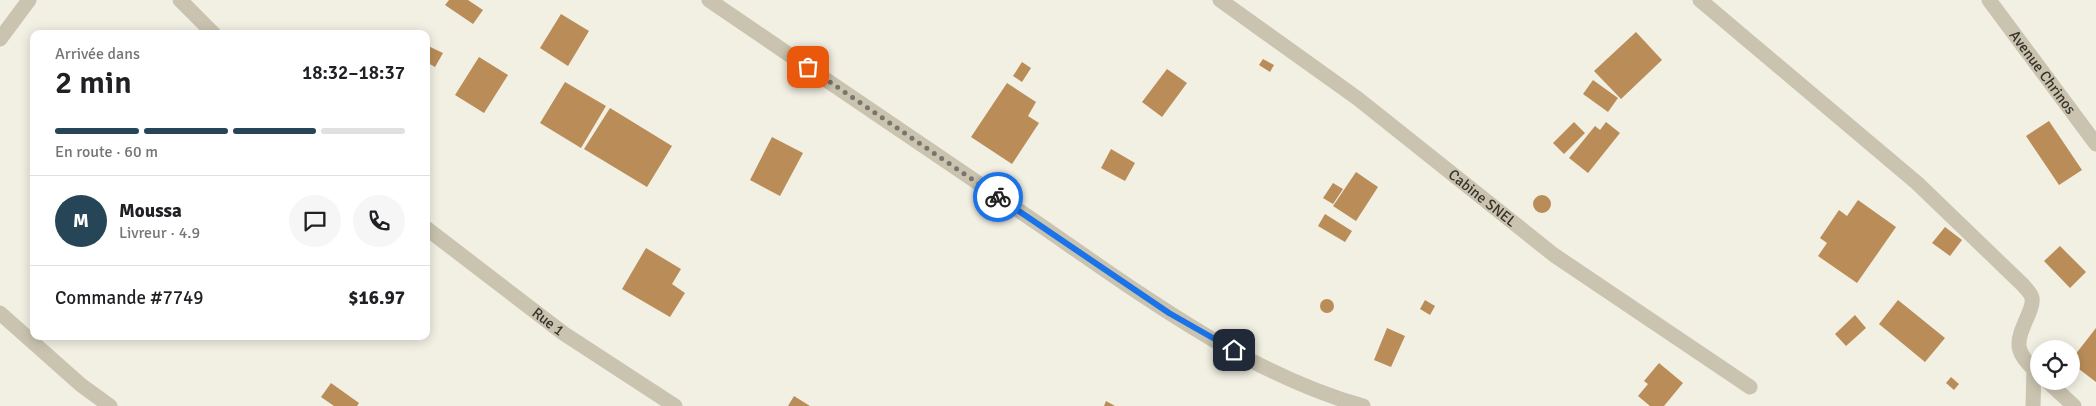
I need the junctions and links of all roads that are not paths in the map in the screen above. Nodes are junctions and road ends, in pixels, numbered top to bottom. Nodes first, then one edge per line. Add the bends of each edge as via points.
1 (29, 0) edge
2 (180, 0) edge
3 (709, 0) edge
4 (1220, 0) edge
5 (1700, 0) edge
6 (1989, 0) edge
7 (210, 30) edge
8 (0, 39) edge
9 (2096, 144) edge
10 (430, 231) edge
11 (0, 313) edge
12 (30, 340) edge
13 (30, 340) edge
14 (2030, 365) edge
15 (1750, 387) dead end
16 (2034, 390) edge
17 (2057, 390) edge
18 (110, 406) edge
19 (675, 406) edge
20 (1363, 406) edge
21 (2033, 406) edge
22 (2074, 406) edge

1 - 8 street
2 - 7 street
3 - 20 street via 1169,313 1250,359 1310,387
4 - 15 street, Cabine SNEL via 1357,98 1554,255
5 - 14 street via 1917,183 2023,285 2032,296 2032,302 2018,342
6 - 9 street, Avenue Chrinos
10 - 19 street, Rue 1 via 563,333
11 - 12 street
13 - 18 street
16 - 21 street
17 - 22 street

